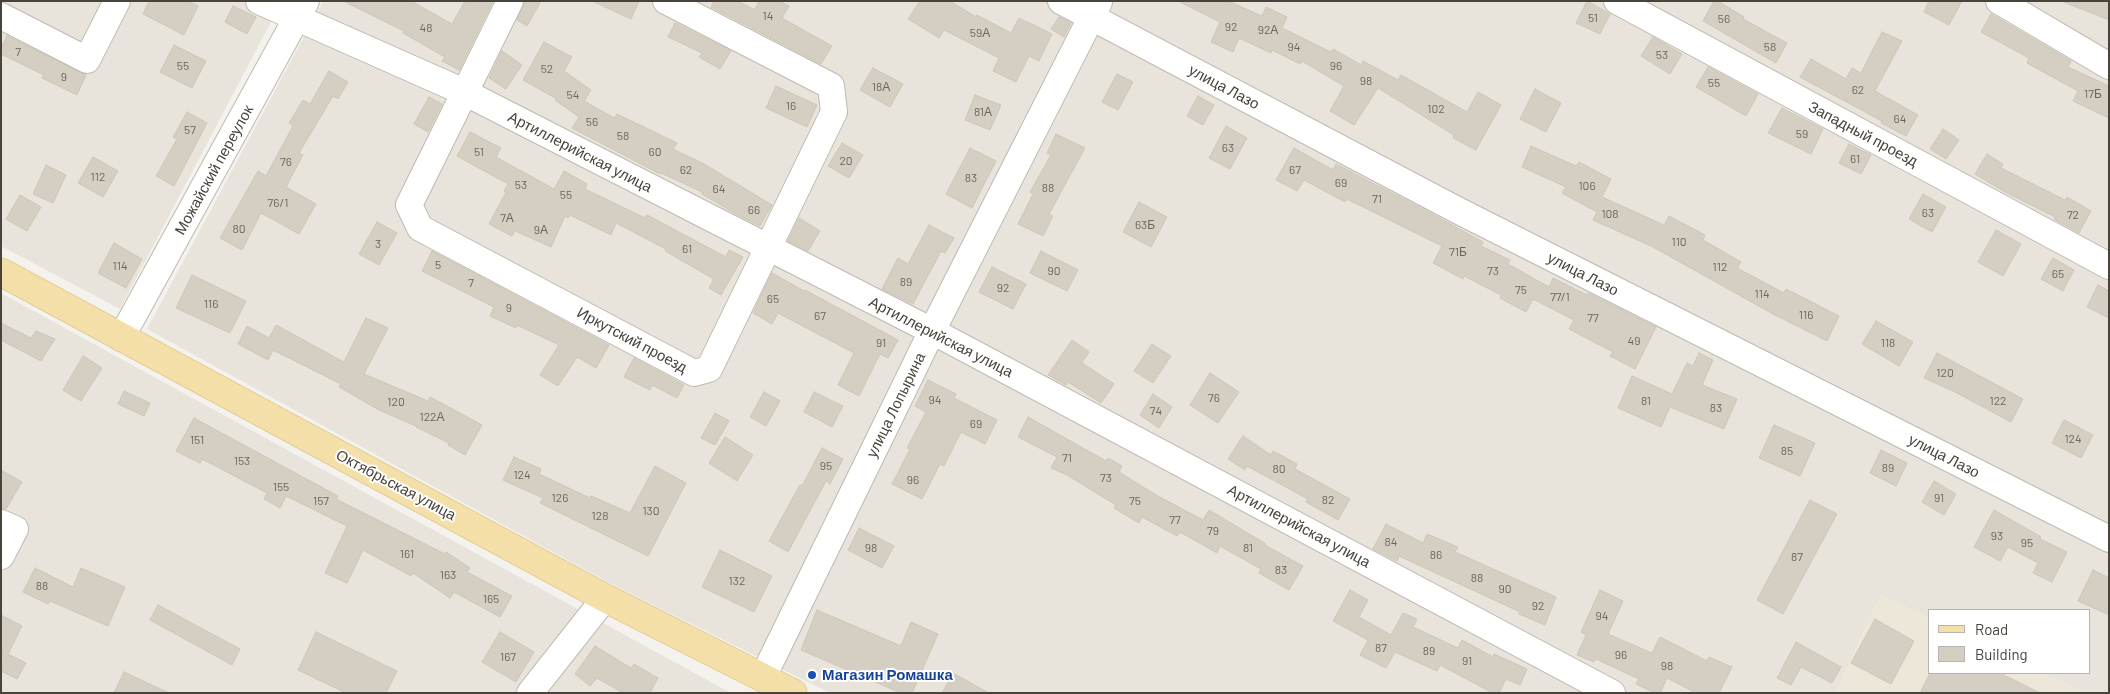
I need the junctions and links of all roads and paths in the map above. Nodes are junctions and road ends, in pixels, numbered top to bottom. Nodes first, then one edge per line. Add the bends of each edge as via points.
1 (117, 1) edge
2 (259, 1) edge
3 (510, 1) edge
4 (666, 1) edge
5 (1061, 1) edge
6 (1617, 1) edge
7 (1998, 1) edge
8 (1095, 9) edge
9 (301, 10) edge
10 (1, 16) edge
11 (2109, 66) edge
12 (464, 92) junction
13 (768, 249) junction
14 (2109, 266) edge
15 (1, 272) edge
16 (932, 331) junction
17 (121, 338) junction
18 (8, 526) edge
19 (2109, 538) edge
20 (1, 556) edge
21 (605, 598) junction
22 (763, 677) junction
23 (530, 693) edge
24 (793, 693) edge
25 (1612, 693) edge

1 - 10 street via 87,60
2 - 9 street, Артиллерийская улица
3 - 12 street, Иркутский проезд
4 - 13 street, Иркутский проезд via 831,86 834,112
5 - 8 street, улица Лазо
6 - 14 street, Западный проезд
7 - 11 street
8 - 16 street, улица Лопырина
8 - 19 street, улица Лазо via 1468,216
9 - 12 street, Артиллерийская улица
9 - 17 street, Можайский переулок
12 - 13 street, Артиллерийская улица
12 - 13 street, Иркутский проезд via 409,205 420,228 694,373 710,369
13 - 16 street, Артиллерийская улица
15 - 17 main road, Октябрьская улица
16 - 22 street, улица Лопырина
16 - 25 street, Артиллерийская улица
17 - 21 main road, Октябрьская улица
18 - 20 street
21 - 22 main road, Октябрьская улица
21 - 23 street
22 - 24 main road, Октябрьская улица

